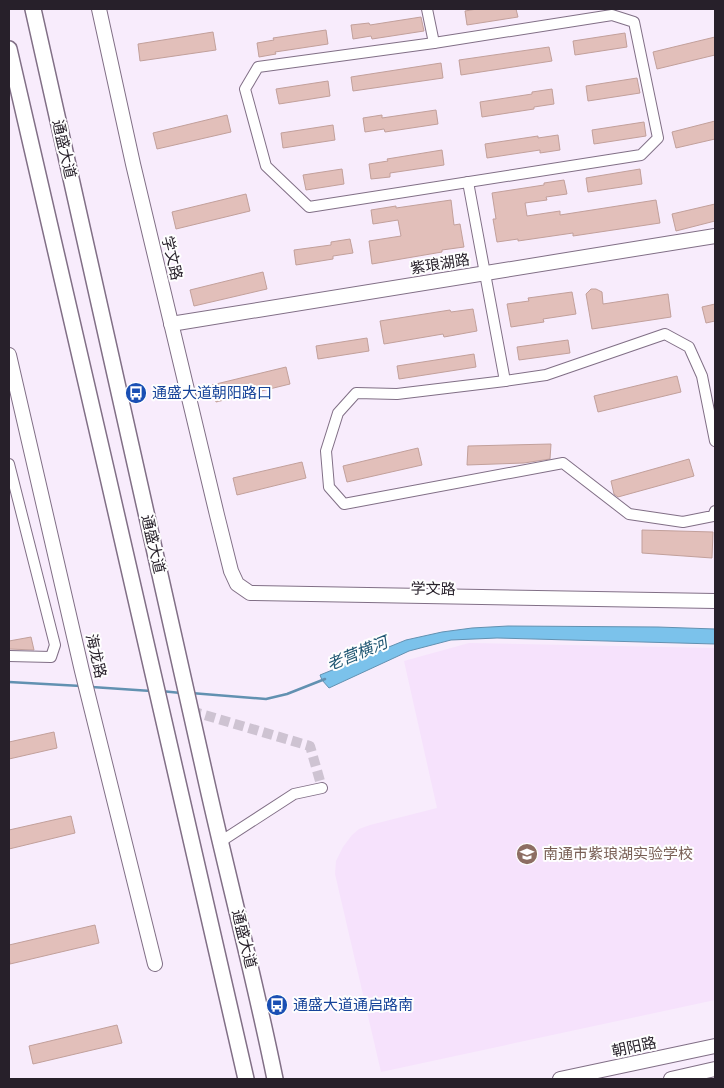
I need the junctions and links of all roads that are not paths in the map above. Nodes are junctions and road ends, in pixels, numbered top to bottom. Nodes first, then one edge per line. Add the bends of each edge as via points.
1 (32, 9) edge
2 (99, 9) edge
3 (427, 9) edge
4 (434, 42) junction
5 (9, 49) edge
6 (468, 182) junction
7 (715, 236) edge
8 (485, 273) junction
9 (171, 324) junction
10 (9, 356) edge
11 (505, 381) junction
12 (715, 441) edge
13 (9, 464) edge
14 (715, 511) edge
15 (217, 515) junction
16 (715, 601) edge
17 (715, 610) edge
18 (9, 656) edge
19 (322, 788) dead end
20 (220, 842) junction
21 (155, 964) dead end
22 (715, 1046) edge
23 (715, 1069) edge
24 (696, 1076) edge
25 (246, 1079) edge
26 (275, 1079) edge
27 (560, 1079) edge
28 (671, 1079) edge

1 - 20 main road, 通盛大道
2 - 9 street, 学文路
3 - 4 street
4 - 6 street via 258,67 245,89 266,166 308,207
4 - 6 street via 612,15 634,22 658,138 641,155
5 - 25 main road, 通盛大道
6 - 8 street
7 - 8 street, 紫琅湖路
8 - 9 street, 紫琅湖路
8 - 11 street
9 - 15 street, 学文路
10 - 21 street, 海龙路 via 82,671
11 - 12 street via 546,375 665,334 689,347 702,376
11 - 14 street via 397,394 356,393 338,413 326,451 329,487 344,504 562,463 629,514 683,522 713,516
13 - 18 street via 55,645 51,657
15 - 16 street, 学文路 via 231,571 237,584 250,593
15 - 17 street, 学文路 via 223,572 232,591 249,601
19 - 20 street via 294,794
20 - 26 main road, 通盛大道
22 - 27 street, 朝阳路
23 - 24 street
24 - 28 street

